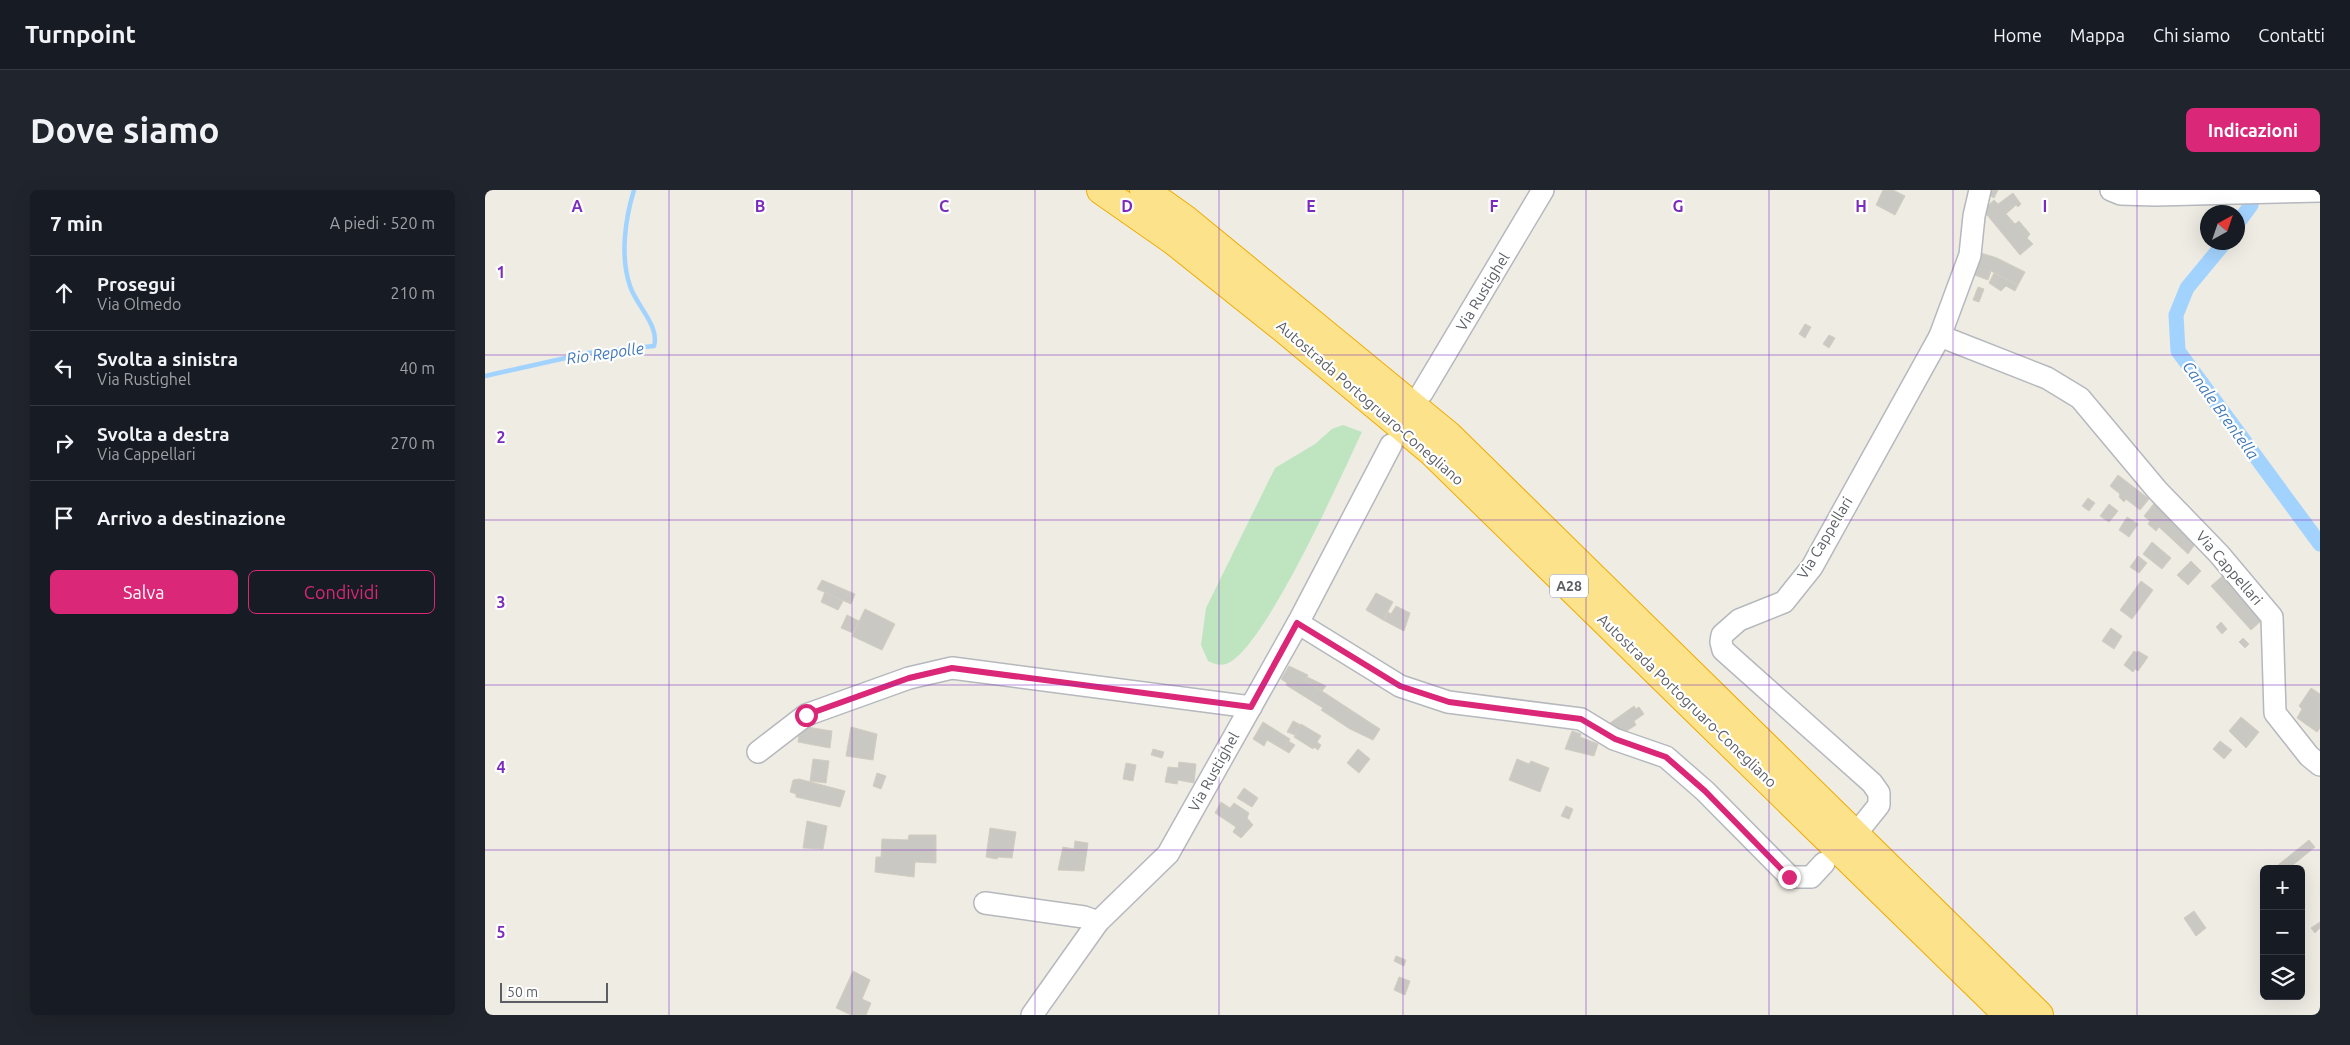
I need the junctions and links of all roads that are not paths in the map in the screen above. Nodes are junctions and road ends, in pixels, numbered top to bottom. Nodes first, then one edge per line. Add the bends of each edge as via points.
1 (1101, 190) edge
2 (1144, 190) edge
3 (1543, 190) edge
4 (1981, 190) edge
5 (2111, 190) edge
6 (2320, 191) edge
7 (1940, 336) junction
8 (1422, 393) dead end
9 (1391, 446) dead end
10 (1297, 623) junction
11 (1251, 707) junction
12 (758, 752) dead end
13 (2320, 765) edge
14 (1863, 825) dead end
15 (1824, 863) dead end
16 (985, 903) dead end
17 (1098, 922) junction
18 (1032, 1015) edge
19 (2008, 1015) edge
20 (2039, 1015) edge

1 - 19 highway, Autostrada Portogruaro-Conegliano / A28 via 1174,241 1432,452
2 - 20 highway, Autostrada Portogruaro-Conegliano / A28 via 1187,220 1447,435
3 - 8 street, Via Rustighel
4 - 7 street, Via Cappellari via 1969,255
5 - 6 street via 2121,194
7 - 13 street, Via Cappellari via 2047,378 2081,398 2157,490 2219,554 2272,617 2275,713
7 - 14 street, Via Cappellari via 1811,568 1784,602 1739,620 1722,635 1723,650 1872,783 1879,793 1879,805
9 - 10 street, Via Rustighel
10 - 11 street, Via Rustighel
10 - 15 street via 1400,686 1449,702 1581,719 1615,739 1666,757 1705,791 1789,877 1811,876
11 - 12 street via 952,668 909,678 806,715
11 - 17 street, Via Rustighel via 1168,854
16 - 17 street via 1084,917
17 - 18 street, Via Rustighel

